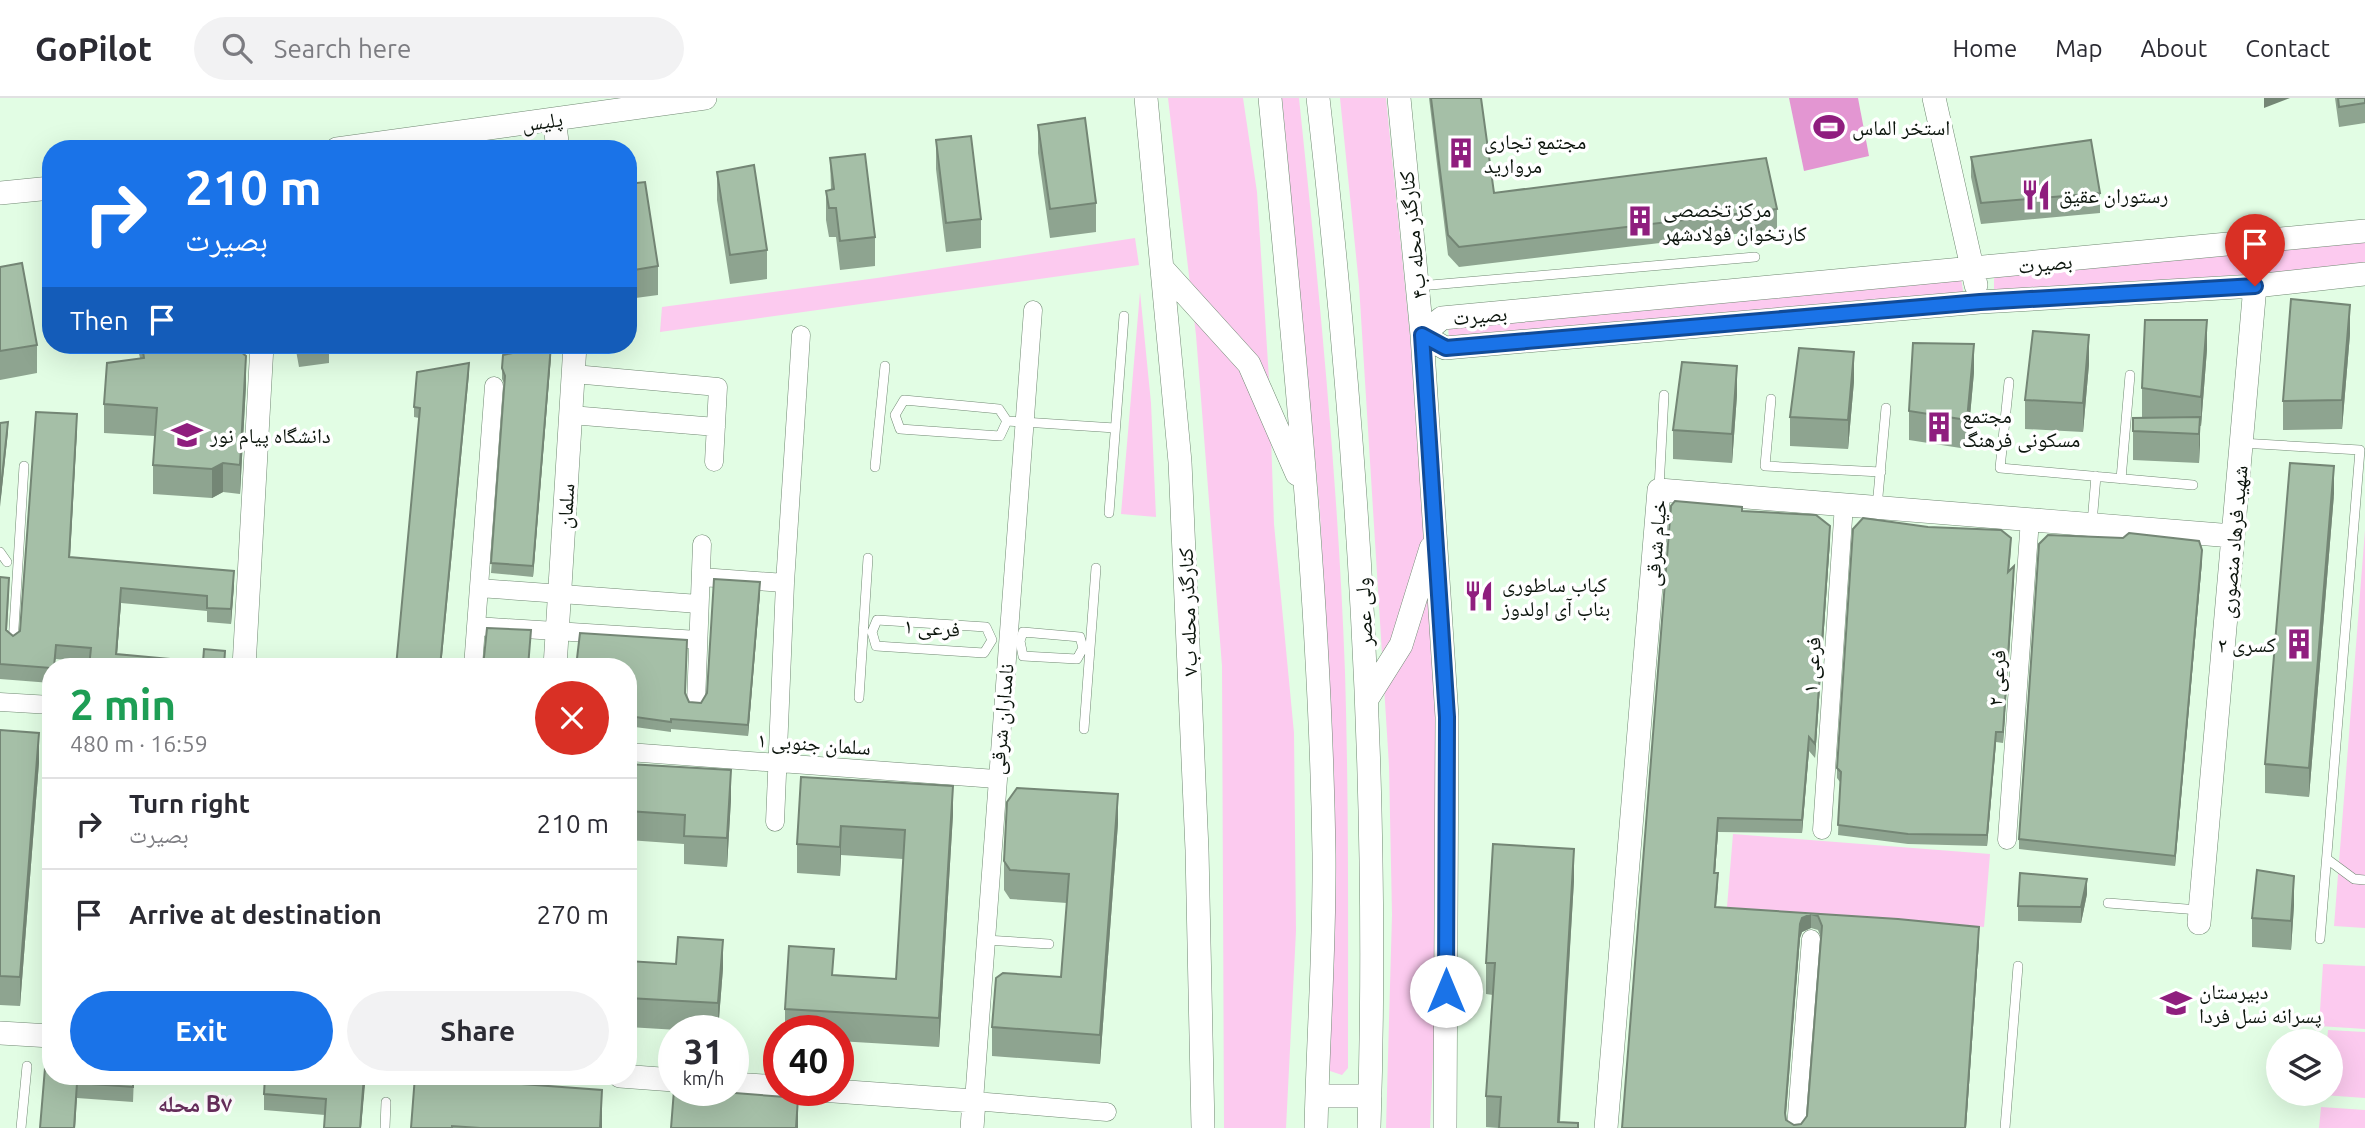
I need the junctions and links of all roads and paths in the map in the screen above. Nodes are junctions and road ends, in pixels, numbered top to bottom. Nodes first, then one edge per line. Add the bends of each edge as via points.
1 (705, 98) edge
2 (1146, 98) edge
3 (1270, 98) edge
4 (1318, 98) edge
5 (1399, 98) edge
6 (1934, 98) edge
7 (554, 119) junction
8 (402, 140) edge
9 (557, 140) edge
10 (42, 189) edge
11 (0, 193) edge
12 (2365, 232) edge
13 (1755, 257) dead end
14 (1162, 268) junction
15 (1973, 270) junction
16 (2365, 274) edge
17 (1417, 286) junction
18 (2255, 286) junction
19 (1980, 302) junction
20 (1033, 310) dead end
21 (1124, 316) dead end
22 (801, 335) dead end
23 (1422, 335) junction
24 (261, 354) edge
25 (575, 354) edge
26 (885, 366) dead end
27 (574, 374) junction
28 (2130, 375) dead end
29 (2009, 382) dead end
30 (494, 386) dead end
31 (1664, 396) dead end
32 (1771, 399) dead end
33 (1886, 408) dead end
34 (880, 414) junction
35 (571, 415) junction
36 (895, 415) junction
37 (1016, 421) junction
38 (716, 427) junction
39 (1115, 428) junction
40 (2241, 443) junction
41 (714, 462) dead end
42 (24, 466) dead end
43 (875, 467) dead end
44 (1881, 472) junction
45 (2096, 476) junction
46 (2121, 479) junction
47 (2193, 485) dead end
48 (1659, 490) junction
49 (1305, 492) junction
50 (1844, 504) junction
51 (1877, 507) junction
52 (1109, 513) dead end
53 (2030, 520) junction
54 (2092, 525) junction
55 (1436, 533) junction
56 (2233, 536) junction
57 (702, 544) dead end
58 (0, 552) edge
59 (868, 558) dead end
60 (7, 562) junction
61 (19, 563) junction
62 (1096, 568) dead end
63 (0, 571) edge
64 (701, 578) junction
65 (785, 583) junction
66 (479, 588) junction
67 (560, 595) junction
68 (699, 604) junction
69 (477, 626) junction
70 (558, 630) junction
71 (868, 631) junction
72 (698, 640) junction
73 (1007, 640) junction
74 (13, 644) edge
75 (1087, 648) junction
76 (245, 658) edge
77 (474, 658) edge
78 (556, 658) edge
79 (859, 698) dead end
80 (1367, 699) junction
81 (0, 702) edge
82 (696, 703) edge
83 (42, 704) edge
84 (1084, 729) dead end
85 (637, 753) edge
86 (778, 763) junction
87 (996, 779) junction
88 (775, 822) dead end
89 (1822, 830) dead end
90 (2007, 840) dead end
91 (2327, 859) junction
92 (2365, 880) edge
93 (2108, 903) dead end
94 (2200, 917) joint
95 (1811, 939) dead end
96 (2320, 939) dead end
97 (986, 940) junction
98 (1049, 944) dead end
99 (2018, 966) dead end
100 (0, 1033) edge
101 (42, 1036) edge
102 (27, 1066) dead end
103 (637, 1077) edge
104 (658, 1079) edge
105 (854, 1092) edge
106 (1317, 1096) junction
107 (1370, 1096) junction
108 (974, 1101) junction
109 (387, 1102) dead end
110 (1107, 1112) dead end
111 (21, 1128) edge
112 (385, 1128) edge
113 (972, 1128) edge
114 (1203, 1128) edge
115 (1316, 1128) edge
116 (1369, 1128) edge
117 (1446, 1128) edge
118 (1606, 1128) edge
119 (1796, 1128) edge
120 (2005, 1128) edge

1 - 7 street, پلیس
2 - 14 street, کنارگذر محله ب۷
3 - 49 street
4 - 80 street, ولی عصر via 1355,467
5 - 17 street, کنارگذر محله ب۴
6 - 15 street
7 - 8 street, پلیس
7 - 9 street
10 - 11 street
12 - 15 street, بصیرت
13 - 17 lane
14 - 49 street via 1249,364
14 - 114 street, کنارگذر محله ب۷ via 1181,488 1197,850
15 - 19 street
15 - 23 street, بصیرت via 1442,318
16 - 18 street, بصیرت
17 - 23 street, کنارگذر محله ب۴
18 - 19 street, بصیرت
18 - 40 street, شهید فرهاد منصوری
19 - 23 street, بصیرت via 1446,348
20 - 37 street, نامداران شرقی
21 - 39 lane
22 - 65 street
23 - 55 street, کنارگذر محله ب۴
24 - 76 street
25 - 27 street, سلمان
26 - 34 lane
27 - 35 street, سلمان
27 - 38 street via 718,387
28 - 46 lane
29 - 45 lane via 2000,468
30 - 66 street
31 - 48 lane
32 - 44 lane via 1765,466
33 - 44 lane
34 - 36 lane
34 - 43 lane
35 - 38 street
35 - 67 street, سلمان
36 - 37 lane via 904,400 999,409
36 - 37 lane via 900,429 1000,436
37 - 39 lane
37 - 73 street, نامداران شرقی
38 - 41 street
39 - 52 lane
40 - 56 street, شهید فرهاد منصوری
40 - 91 lane via 2360,450
42 - 61 lane
44 - 51 lane
45 - 46 lane
45 - 54 lane
46 - 47 lane
48 - 50 street, خیام شرقی
48 - 118 street, خیام شرقی
49 - 106 street via 1324,854
50 - 51 street, خیام شرقی
50 - 89 street, فرعی ۱
51 - 53 street, خیام شرقی
53 - 54 street, خیام شرقی
53 - 90 street, فرعی ۲
54 - 56 street, خیام شرقی
55 - 80 street via 1401,645
55 - 117 street, کنارگذر محله ب۴ via 1447,717
56 - 94 street, شهید فرهاد منصوری
57 - 64 street
58 - 60 lane
59 - 71 lane
60 - 61 lane
60 - 63 lane
61 - 74 lane
62 - 75 lane
64 - 65 street
64 - 68 street
65 - 86 street
66 - 67 street
66 - 69 street
67 - 68 street
67 - 70 street, سلمان
68 - 72 street
69 - 70 street
69 - 77 street
70 - 72 street
70 - 78 street, سلمان
71 - 73 lane, فرعی ۱ via 877,620 986,627
71 - 73 lane, فرعی ۱ via 876,646 985,653
71 - 79 lane
72 - 82 street
73 - 75 lane via 1023,632 1080,638
73 - 75 lane via 1023,656 1077,659
73 - 87 street, نامداران شرقی
75 - 84 lane
80 - 107 street, ولی عصر
81 - 83 street
85 - 86 street, سلمان جنوبی ۱
86 - 87 street, سلمان جنوبی ۱
86 - 88 street
87 - 97 street, نامداران شرقی
91 - 92 lane via 2354,879
91 - 96 lane
93 - 94 lane
95 - 119 street
97 - 98 lane
97 - 108 street, نامداران شرقی
99 - 120 lane
100 - 101 street
102 - 111 lane
103 - 104 street
105 - 108 street
106 - 107 street
106 - 115 street
107 - 116 street, ولی عصر
108 - 110 street
108 - 113 street, نامداران شرقی
109 - 112 lane

